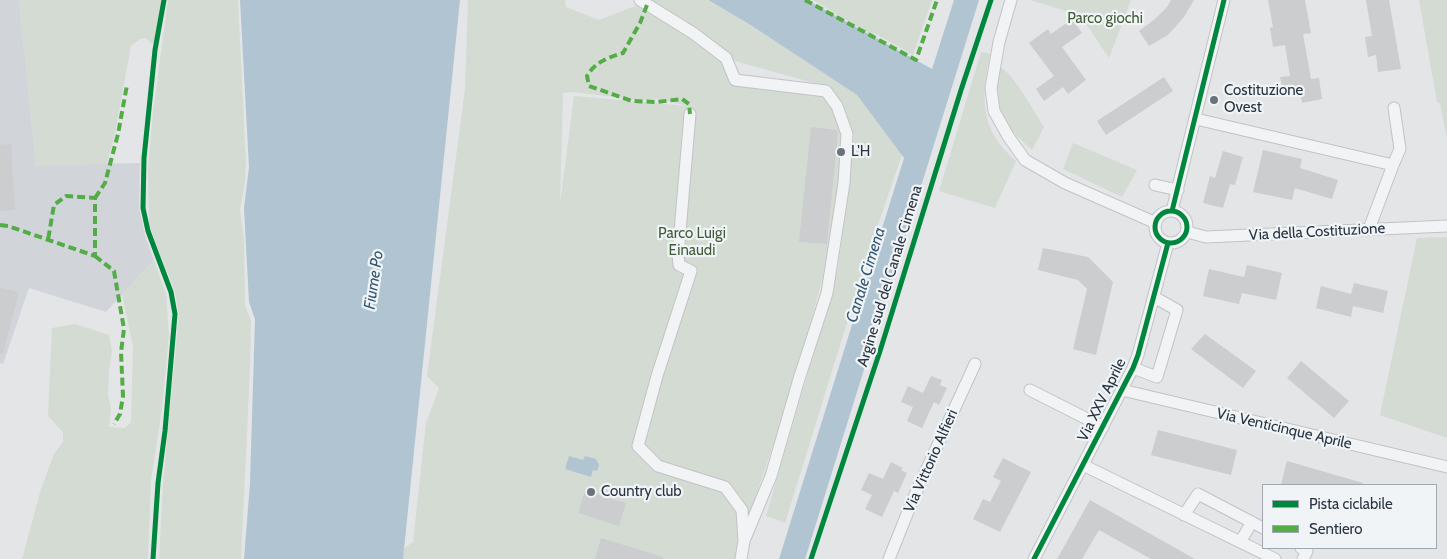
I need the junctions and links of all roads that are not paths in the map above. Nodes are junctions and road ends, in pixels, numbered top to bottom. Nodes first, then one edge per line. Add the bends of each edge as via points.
1 (640, 0) edge
2 (1011, 0) edge
3 (1224, 0) edge
4 (1394, 108) dead end
5 (690, 114) dead end
6 (1196, 119) junction
7 (1393, 165) junction
8 (1154, 185) dead end
9 (1178, 190) junction
10 (1172, 211) junction
11 (1156, 223) junction
12 (1447, 226) edge
13 (1370, 229) junction
14 (1186, 232) junction
15 (1168, 243) junction
16 (1154, 297) junction
17 (975, 364) dead end
18 (1133, 368) junction
19 (1030, 390) dead end
20 (1122, 390) junction
21 (1103, 427) junction
22 (1083, 465) junction
23 (1447, 467) edge
24 (1184, 515) junction
25 (1252, 522) junction
26 (1262, 527) edge
27 (744, 542) junction
28 (1240, 542) junction
29 (1303, 549) edge
30 (741, 559) edge
31 (888, 559) edge
32 (1034, 559) edge
33 (1275, 559) edge
34 (1303, 559) edge

1 - 27 street via 726,58 736,80 826,91 837,106 847,134 844,183 827,294 771,476
2 - 11 street via 991,88 994,111 1008,136 1025,160
3 - 6 street
4 - 7 street via 1401,127 1400,149
5 - 27 street via 678,255 679,265 691,271 638,446 658,466 725,487 742,510
6 - 7 street
6 - 9 street
7 - 13 street
8 - 9 street
9 - 10 street
10 - 11 street via 1164,213
10 - 14 street via 1185,218
11 - 15 street via 1159,237
12 - 13 street, Via della Costituzione
13 - 14 street, Via della Costituzione via 1206,237
14 - 15 street via 1184,238
15 - 16 street, Via XXV Aprile
16 - 18 street, Via XXV Aprile
16 - 18 street via 1177,310 1157,378
17 - 31 street, Via Vittorio Alfieri
18 - 20 street, Via XXV Aprile
19 - 21 street
20 - 21 street, Via XXV Aprile
20 - 23 street, Via Venticinque Aprile
21 - 22 street, Via XXV Aprile
22 - 24 street
22 - 32 street, Via XXV Aprile
24 - 25 street via 1198,494
24 - 28 street
25 - 26 street
25 - 28 street
27 - 30 street
28 - 33 street
29 - 34 street via 1307,551

